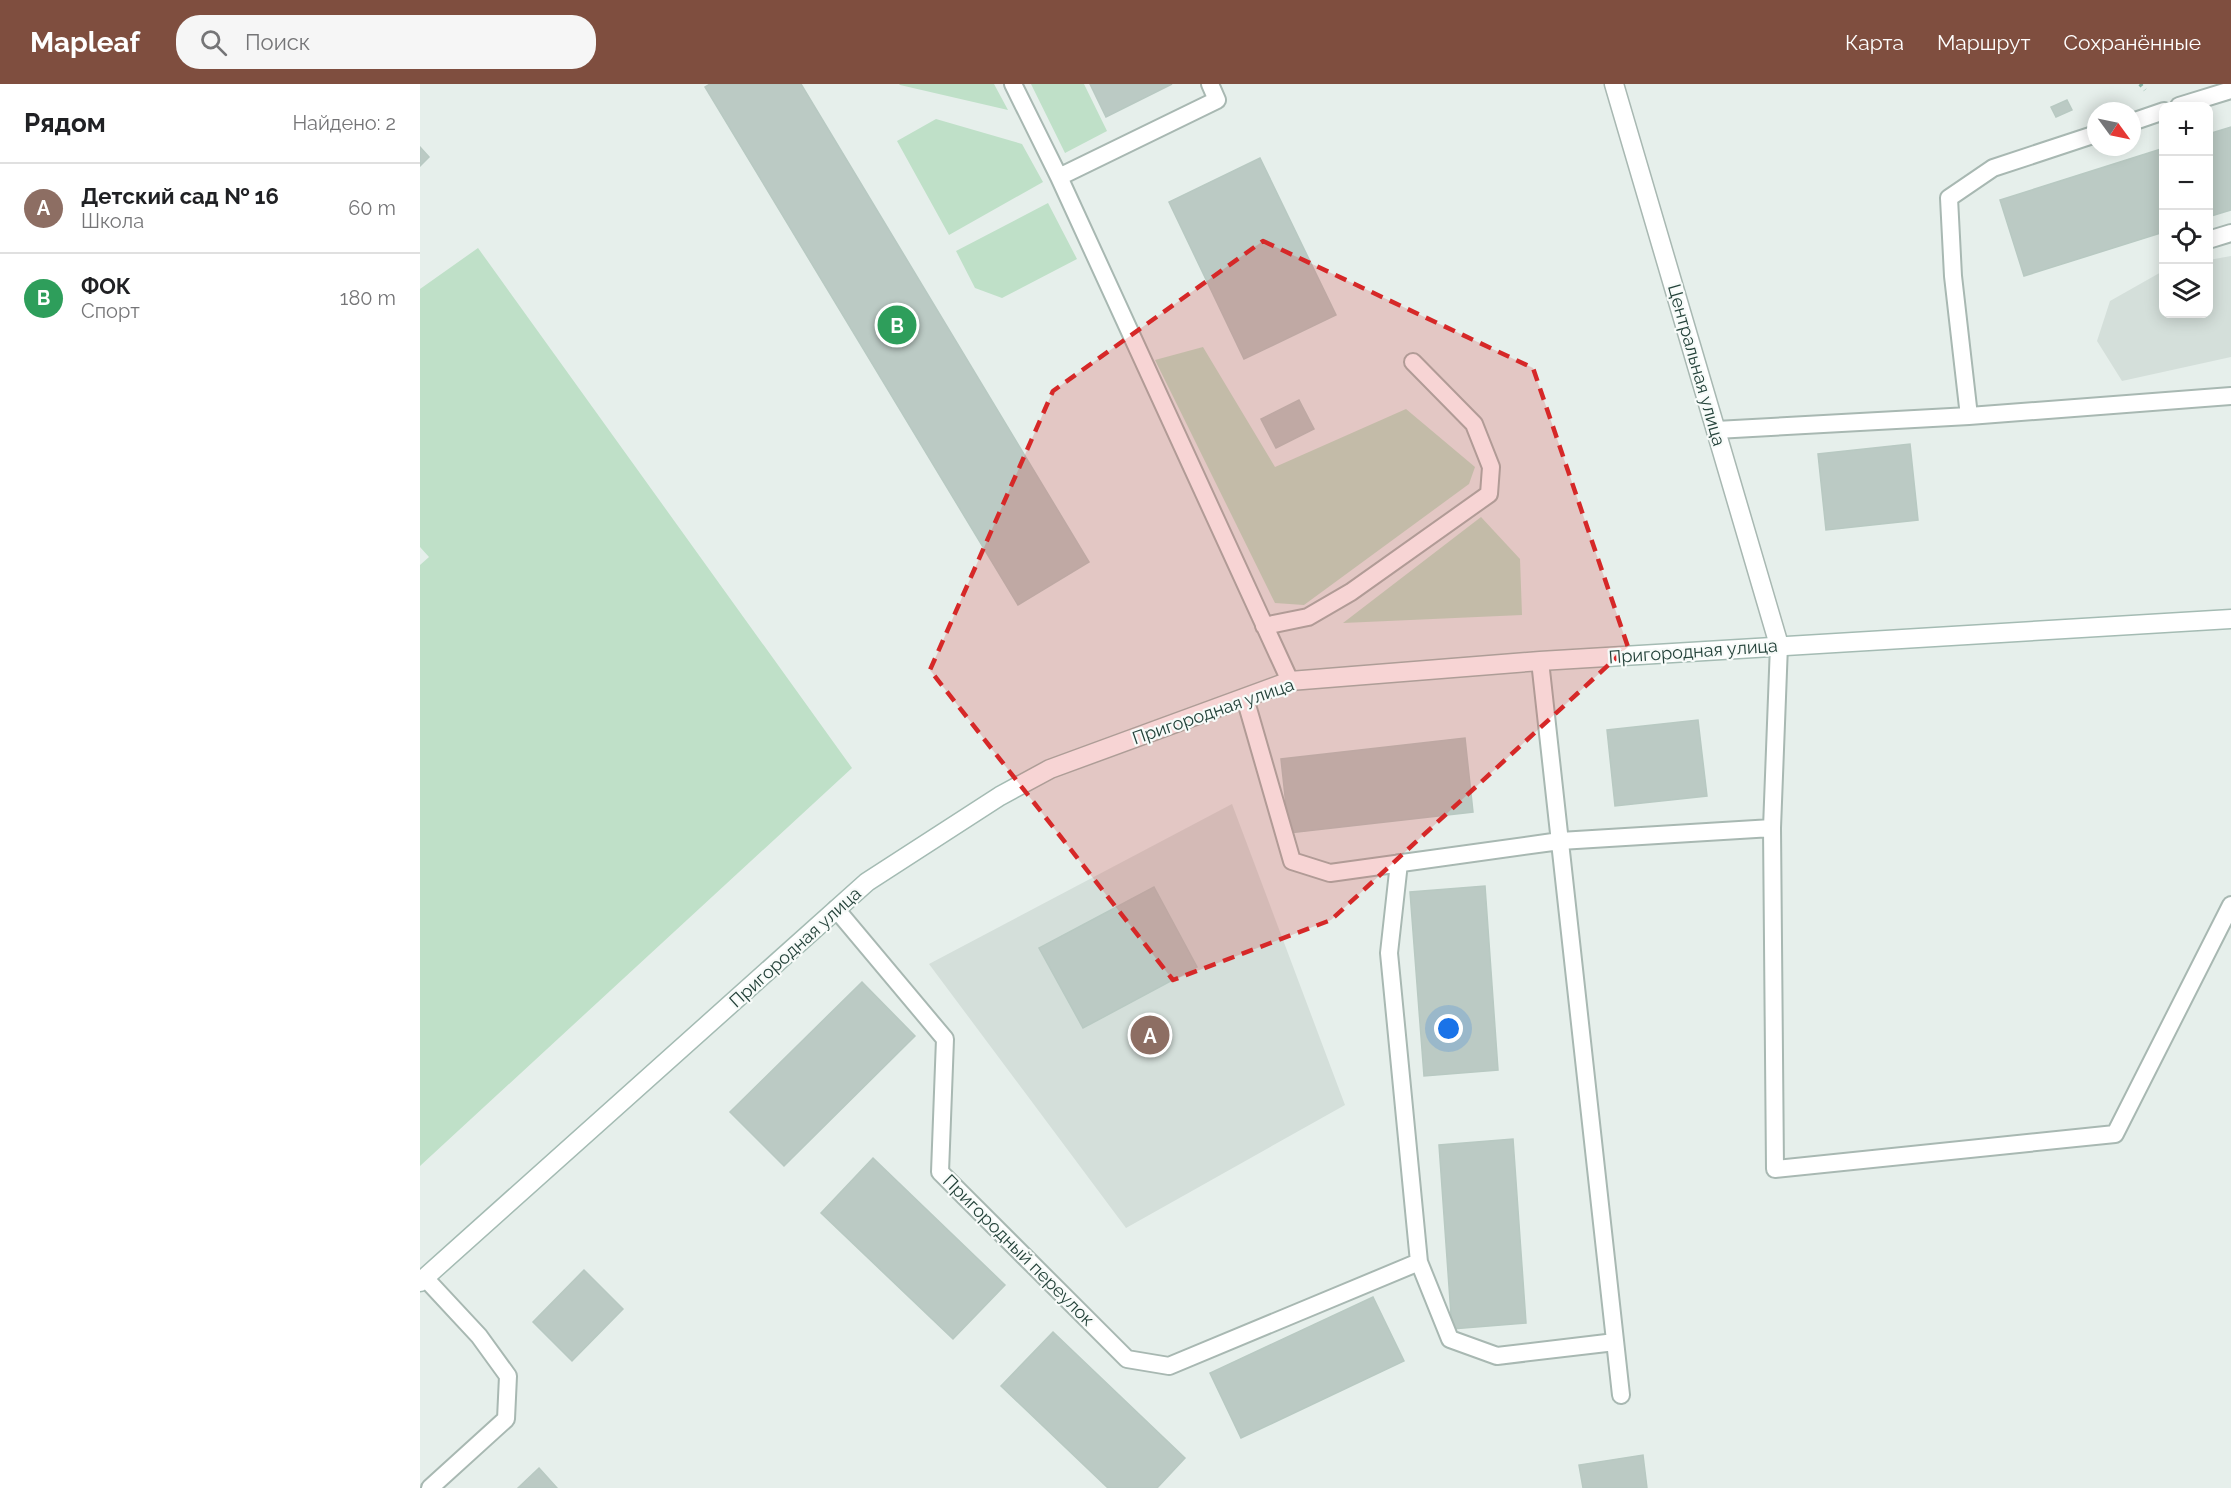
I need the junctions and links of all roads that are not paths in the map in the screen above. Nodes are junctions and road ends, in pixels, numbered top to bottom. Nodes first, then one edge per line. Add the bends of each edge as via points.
1 (1013, 84) edge
2 (1210, 84) edge
3 (1614, 84) edge
4 (2229, 88) edge
5 (2190, 102) edge
6 (2159, 112) edge
7 (2141, 119) edge
8 (2087, 137) edge
9 (1059, 177) junction
10 (2231, 233) edge
11 (2213, 238) edge
12 (1413, 362) dead end
13 (2231, 396) edge
14 (1969, 416) junction
15 (1716, 430) junction
16 (2231, 620) edge
17 (1264, 626) junction
18 (1779, 645) junction
19 (1540, 661) junction
20 (1290, 681) junction
21 (1245, 698) junction
22 (1772, 828) junction
23 (1560, 842) junction
24 (1398, 863) junction
25 (2231, 905) edge
26 (836, 909) junction
27 (1419, 1262) junction
28 (422, 1280) edge
29 (1615, 1342) junction
30 (1621, 1395) dead end
31 (430, 1488) edge

1 - 9 lane
2 - 9 lane via 1217,100
3 - 15 main road, Центральная улица
4 - 5 lane
6 - 7 lane
8 - 14 lane via 1993,168 1949,198 1953,276
9 - 17 lane
10 - 11 lane
12 - 17 lane via 1474,424 1491,466 1489,494 1308,617
13 - 14 lane
14 - 15 lane
15 - 18 main road, Центральная улица
16 - 18 main road, Пригородная улица
17 - 20 lane
18 - 19 main road, Пригородная улица
18 - 22 lane
19 - 20 main road, Пригородная улица
19 - 23 lane
20 - 21 main road, Пригородная улица
21 - 24 lane via 1292,861 1330,873
21 - 26 main road, Пригородная улица via 1050,769 1000,796 867,882
22 - 23 lane
22 - 25 lane via 1775,1169 2115,1134
23 - 24 lane
23 - 29 lane
24 - 27 lane via 1389,952
26 - 27 lane, Пригородный переулок via 945,1040 940,1172 1127,1359 1169,1366
26 - 28 main road, Пригородная улица
27 - 29 lane via 1450,1339 1497,1356
28 - 31 lane via 479,1336 508,1376 506,1419
29 - 30 lane

